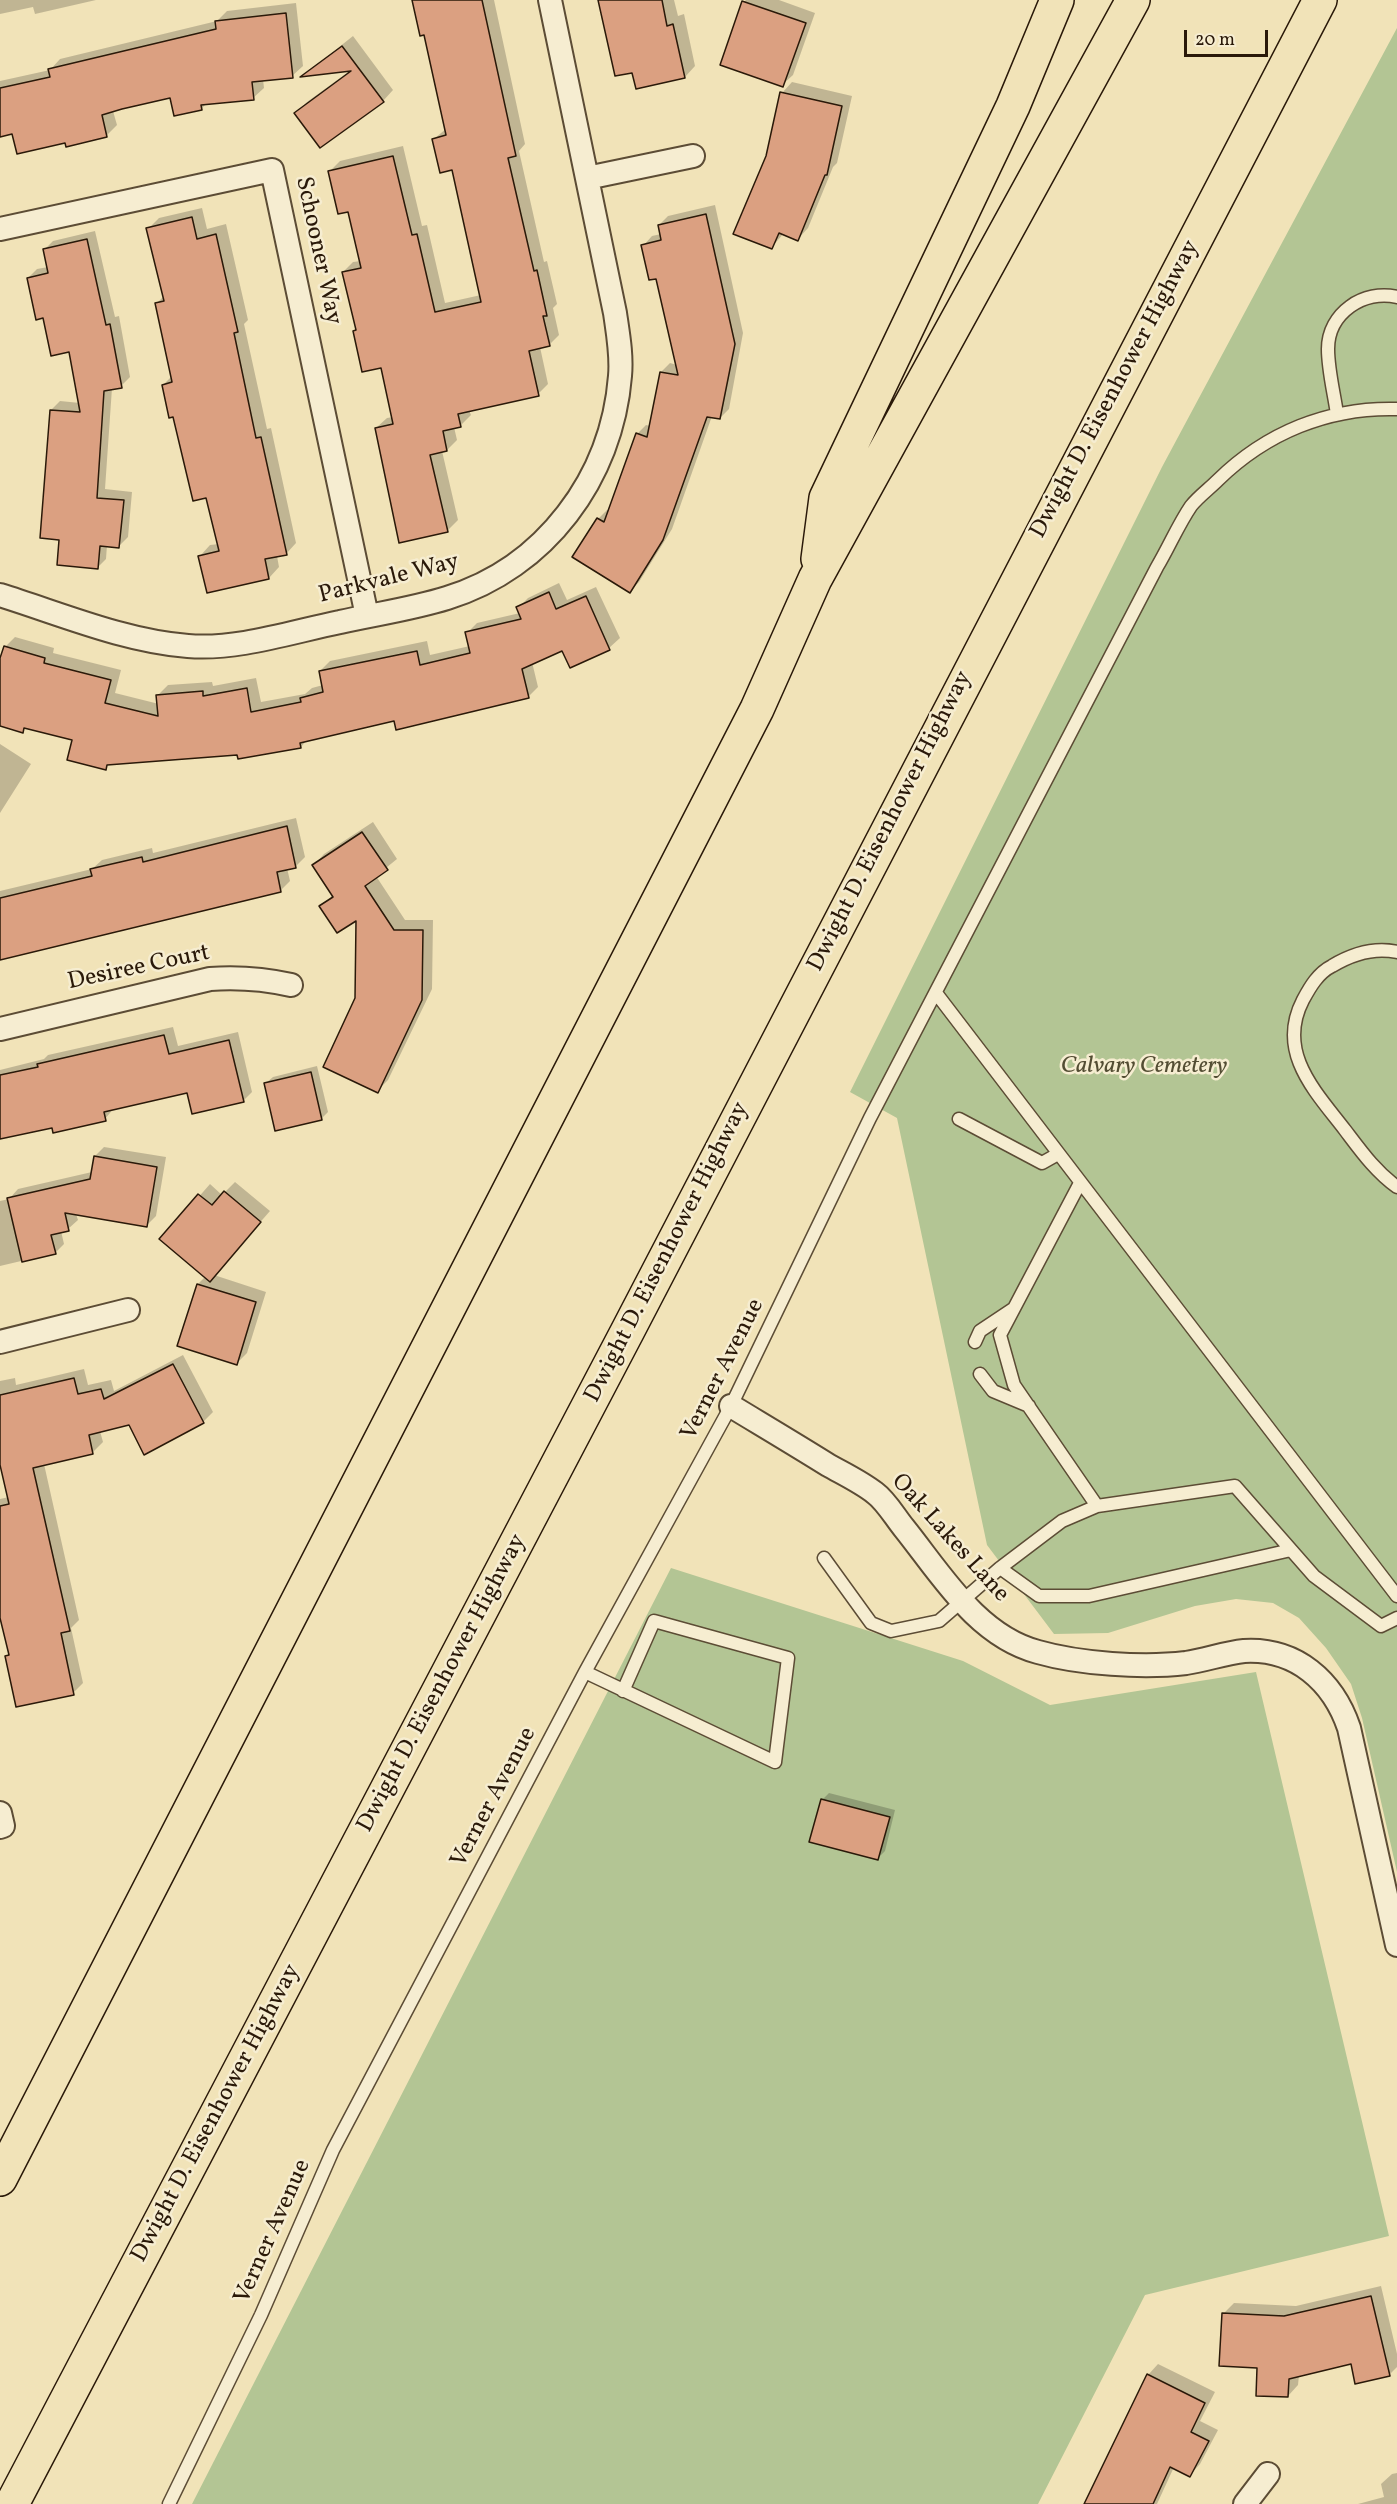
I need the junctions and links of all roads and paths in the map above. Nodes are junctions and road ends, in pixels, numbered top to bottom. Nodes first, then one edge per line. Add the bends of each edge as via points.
1 (550, 0) edge
2 (1057, 0) edge
3 (1133, 0) edge
4 (1320, 0) edge
5 (693, 156) dead end
6 (587, 178) junction
7 (0, 229) edge
8 (1397, 297) edge
9 (1397, 409) edge
10 (1337, 414) junction
11 (816, 579) junction
12 (0, 595) edge
13 (367, 616) junction
14 (1397, 952) edge
15 (291, 985) dead end
16 (936, 993) junction
17 (0, 1029) edge
18 (959, 1119) dead end
19 (1058, 1154) junction
20 (1080, 1183) junction
21 (1397, 1187) edge
22 (1014, 1308) junction
23 (128, 1310) dead end
24 (0, 1342) edge
25 (975, 1342) dead end
26 (980, 1374) dead end
27 (732, 1406) junction
28 (1029, 1406) junction
29 (1097, 1506) junction
30 (1291, 1550) junction
31 (825, 1558) dead end
32 (1000, 1568) junction
33 (1397, 1596) edge
34 (962, 1602) junction
35 (1397, 1618) edge
36 (585, 1672) junction
37 (622, 1691) junction
38 (0, 1813) edge
39 (0, 1827) edge
40 (1397, 1945) edge
41 (0, 2179) edge
42 (1268, 2474) dead end
43 (12, 2504) edge
44 (169, 2504) edge
45 (1245, 2504) edge

1 - 6 street, Parkvale Way
2 - 11 highway via 1013,106 826,498
3 - 11 highway
4 - 43 highway, Dwight D. Eisenhower Highway
5 - 6 street
6 - 13 street, Parkvale Way via 620,355 615,418 592,478 555,531 506,571 447,598
7 - 13 street, Schooner Way via 272,170
8 - 10 lane via 1371,296 1355,302 1331,330 1328,348
9 - 10 lane, Verner Avenue
10 - 16 lane, Verner Avenue via 1274,437 1236,462 1192,505
11 - 41 highway via 751,720
12 - 13 street, Parkvale Way via 144,640 189,646 252,641
14 - 21 lane via 1368,951 1326,969 1310,986 1299,1007 1295,1051 1305,1078 1378,1173
15 - 17 street, Desiree Court via 210,979
16 - 19 lane
16 - 27 lane, Verner Avenue via 870,1118
18 - 19 lane via 1042,1163
19 - 20 lane
20 - 22 lane
20 - 33 lane
22 - 25 lane via 980,1331
22 - 28 lane via 1000,1335 1014,1385
23 - 24 street
26 - 28 lane via 993,1391
27 - 34 street, Oak Lakes Lane via 877,1494
27 - 36 lane, Verner Avenue
28 - 29 lane
29 - 30 lane via 1235,1486
29 - 32 lane via 1062,1521
30 - 32 lane via 1089,1596 1039,1596
30 - 35 lane via 1314,1576 1382,1626
31 - 34 lane via 871,1623 891,1631 939,1621
32 - 34 lane
34 - 40 street, Oak Lakes Lane via 1007,1638 1036,1652 1138,1665 1187,1663 1244,1651 1271,1653 1295,1661 1315,1674 1334,1695 1349,1728
36 - 37 lane
36 - 44 lane, Verner Avenue via 333,2150 261,2315
37 - 37 lane via 775,1762 788,1658 654,1621
38 - 39 street
42 - 45 street

